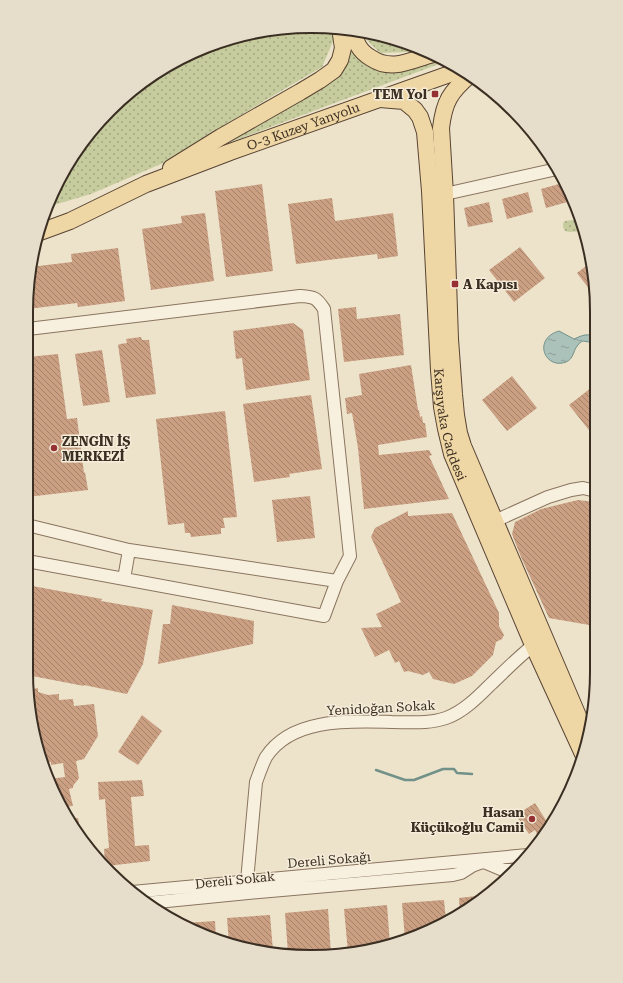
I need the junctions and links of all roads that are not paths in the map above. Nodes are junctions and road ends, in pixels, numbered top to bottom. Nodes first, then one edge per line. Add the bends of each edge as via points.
1 (341, 35) edge
2 (354, 36) edge
3 (424, 57) edge
4 (454, 72) edge
5 (465, 79) edge
6 (380, 99) junction
7 (552, 170) edge
8 (146, 184) junction
9 (437, 192) junction
10 (109, 202) junction
11 (50, 218) edge
12 (45, 230) edge
13 (33, 328) edge
14 (590, 489) edge
15 (489, 524) junction
16 (33, 526) edge
17 (129, 550) junction
18 (33, 562) edge
19 (124, 579) junction
20 (338, 581) junction
21 (538, 641) junction
22 (584, 731) edge
23 (580, 748) edge
24 (520, 856) edge
25 (506, 870) edge
26 (247, 887) junction
27 (141, 892) edge
28 (155, 902) edge

1 - 8 main road via 343,48 334,70
2 - 3 main road via 361,51 388,65
4 - 6 main road, O-3 Kuzey Yanyolu
5 - 9 main road, Karşıyaka Caddesi via 453,91 442,117
6 - 8 main road, O-3 Kuzey Yanyolu
6 - 9 main road, Karşıyaka Caddesi via 404,101 420,117
7 - 9 street
8 - 10 main road
9 - 15 main road, Karşıyaka Caddesi via 439,370 442,407 452,454
10 - 11 main road
10 - 12 main road
13 - 20 street via 300,296 311,296 319,301 324,309 350,556
14 - 15 street via 571,490 548,497
15 - 21 main road, Karşıyaka Caddesi
16 - 17 street
17 - 19 street
17 - 20 street
18 - 19 street
19 - 20 street via 324,616
21 - 22 main road, Karşıyaka Caddesi
21 - 23 main road, Karşıyaka Caddesi
21 - 26 street, Yenidoğan Sokak via 472,702 448,717 432,722 364,721 318,725 300,729 287,736 267,756 256,782
24 - 26 street, Dereli Sokağı via 291,878
25 - 26 street, Dereli Sokak via 484,862 453,876
26 - 27 street, Dereli Sokağı
26 - 28 street, Dereli Sokak

